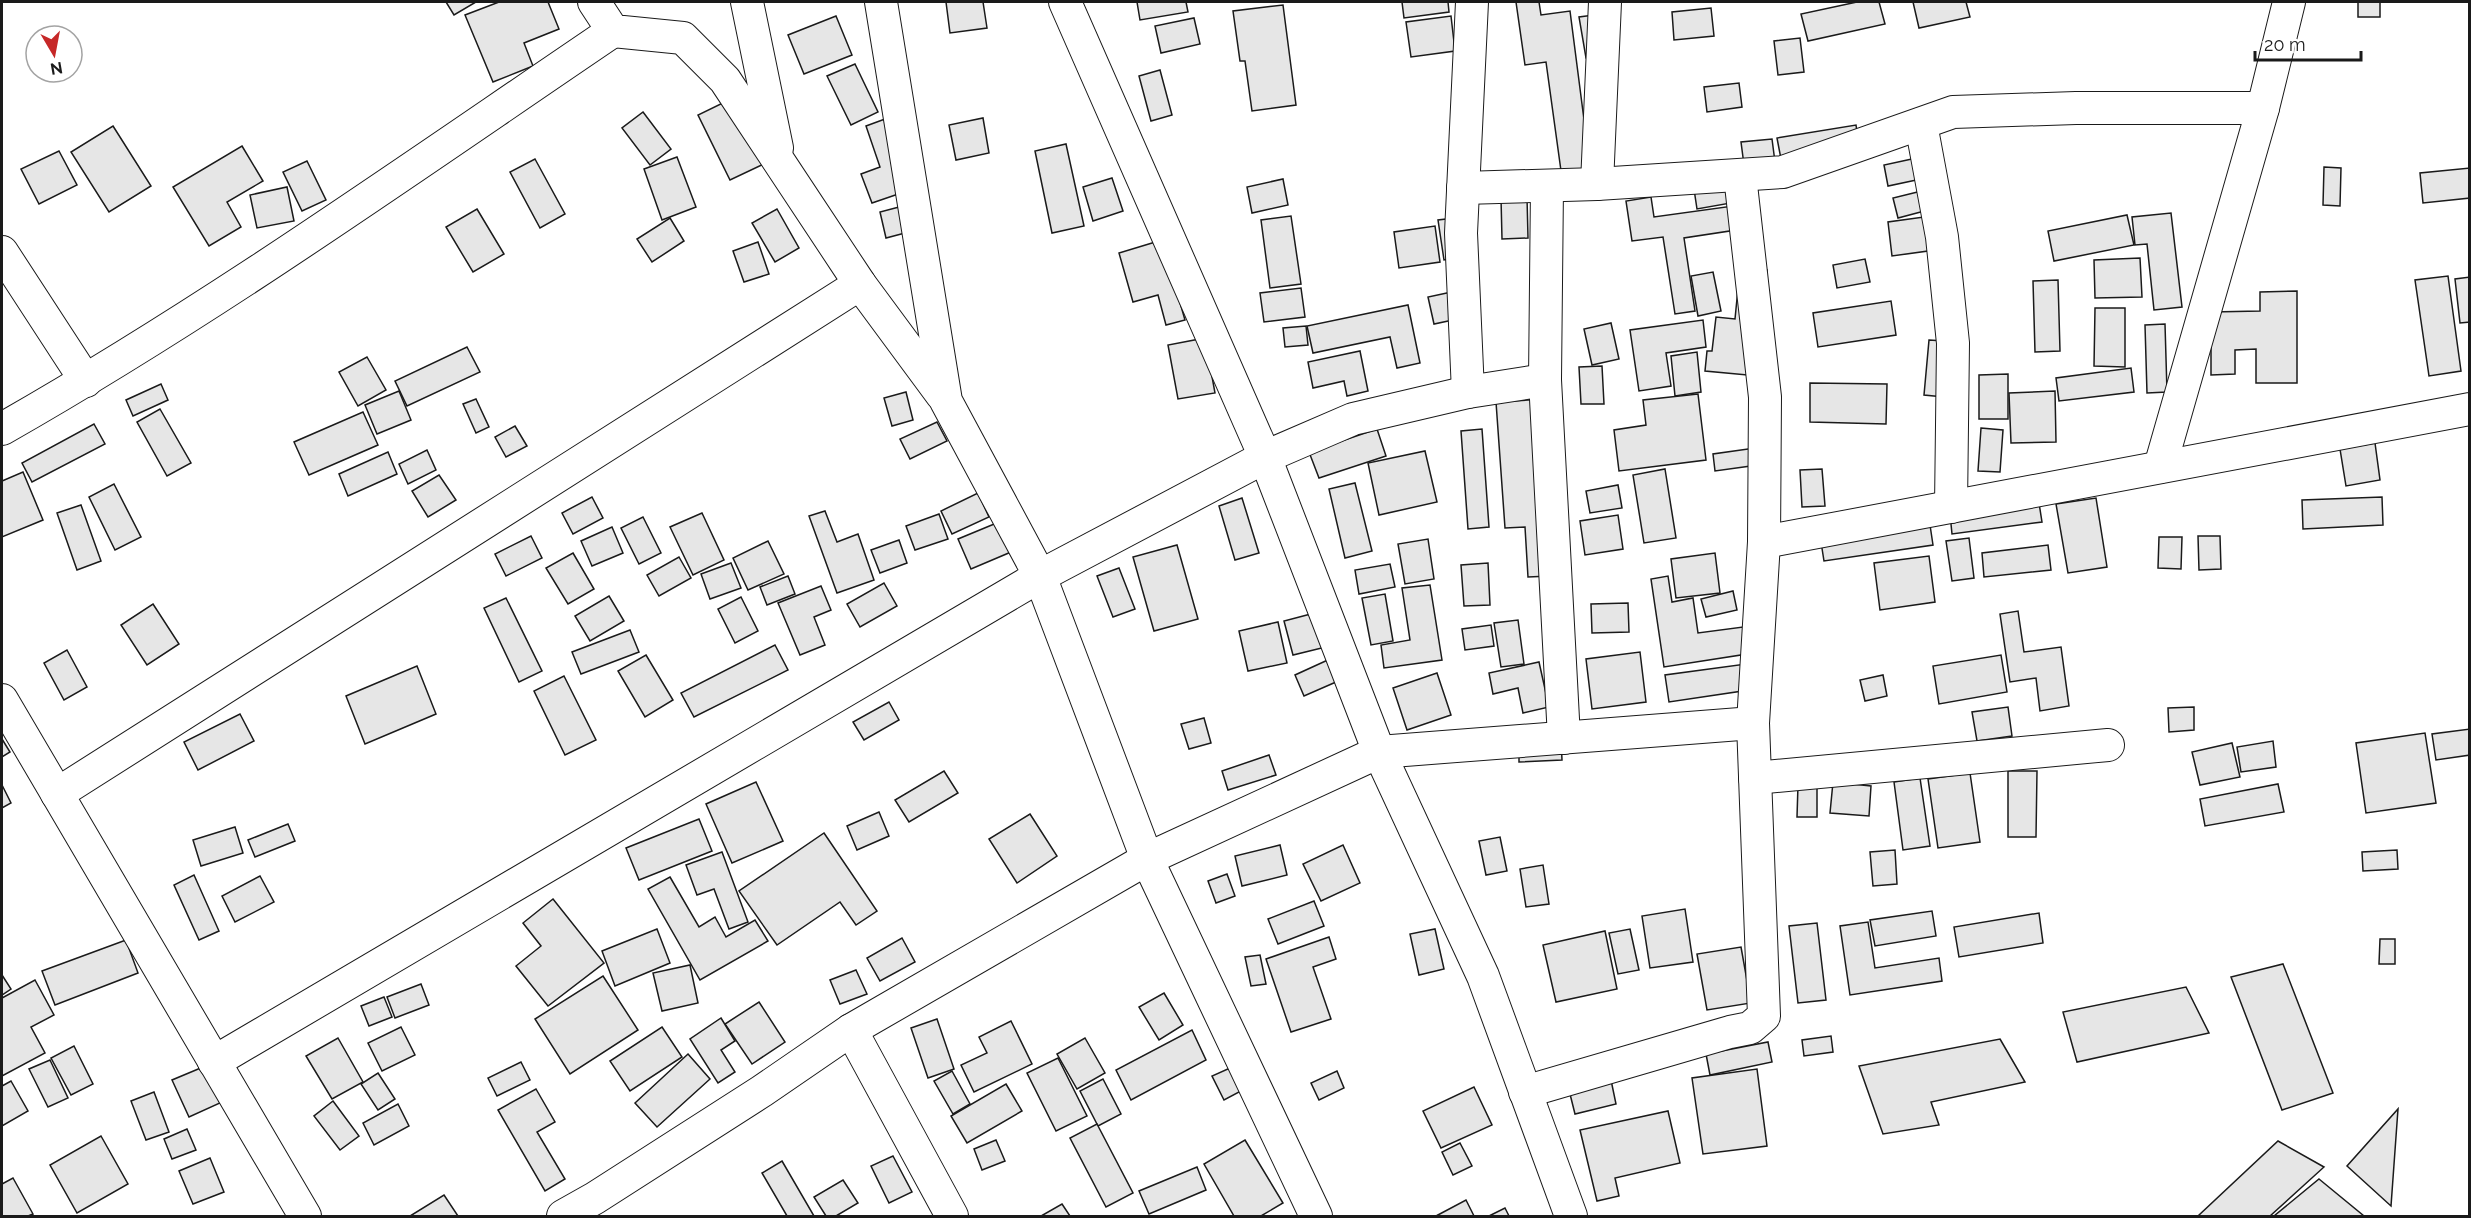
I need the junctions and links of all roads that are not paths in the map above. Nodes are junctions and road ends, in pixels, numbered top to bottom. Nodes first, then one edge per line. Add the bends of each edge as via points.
1 (594, 2) edge
2 (747, 2) edge
3 (881, 2) edge
4 (1472, 2) edge
5 (1605, 2) edge
6 (2289, 2) edge
7 (1071, 8) edge
8 (613, 31) junction
9 (2263, 108) junction
10 (1921, 124) junction
11 (780, 163) junction
12 (1740, 176) junction
13 (1597, 184) junction
14 (1547, 186) junction
15 (1463, 188) junction
16 (2, 252) edge
17 (860, 284) junction
18 (1545, 380) junction
19 (86, 381) junction
20 (1468, 392) junction
21 (946, 401) junction
22 (2469, 409) edge
23 (2, 429) edge
24 (1265, 457) junction
25 (2160, 467) junction
26 (1951, 507) junction
27 (1764, 542) junction
28 (1040, 576) junction
29 (2, 700) edge
30 (1753, 723) junction
31 (1564, 738) junction
32 (2108, 745) dead end
33 (1379, 752) junction
34 (1755, 778) junction
35 (57, 795) junction
36 (1147, 859) junction
37 (851, 1030) junction
38 (214, 1062) junction
39 (1525, 1092) junction
40 (600, 1207) edge
41 (305, 1216) edge
42 (562, 1216) edge
43 (952, 1216) edge
44 (1316, 1216) edge
45 (1571, 1216) edge

1 - 8 street
2 - 11 street
3 - 21 street
4 - 15 street
5 - 13 street
6 - 9 street
7 - 24 street
8 - 11 street via 683,38 725,80
8 - 19 street via 269,264
9 - 10 street via 1953,112
9 - 25 street
10 - 12 street via 1783,172
10 - 26 street via 1942,237 1953,342
11 - 17 street
12 - 13 street
12 - 27 street via 1765,397
13 - 14 street
14 - 15 street
14 - 18 street
15 - 20 street via 1461,233
16 - 19 street
17 - 21 street
17 - 35 street
18 - 20 street
18 - 31 street
19 - 23 street
20 - 24 street via 1353,419
21 - 28 street
22 - 25 street
24 - 28 street
24 - 33 street
25 - 26 street
26 - 27 street
27 - 30 street
28 - 36 street
28 - 38 street
29 - 35 street
30 - 31 street
30 - 34 street
31 - 33 street
32 - 34 street
33 - 36 street
33 - 39 street via 1483,976
34 - 39 street via 1764,1016 1750,1028
35 - 38 street
36 - 37 street
36 - 44 street
37 - 40 street
37 - 43 street
38 - 41 street
39 - 45 street
40 - 42 street

